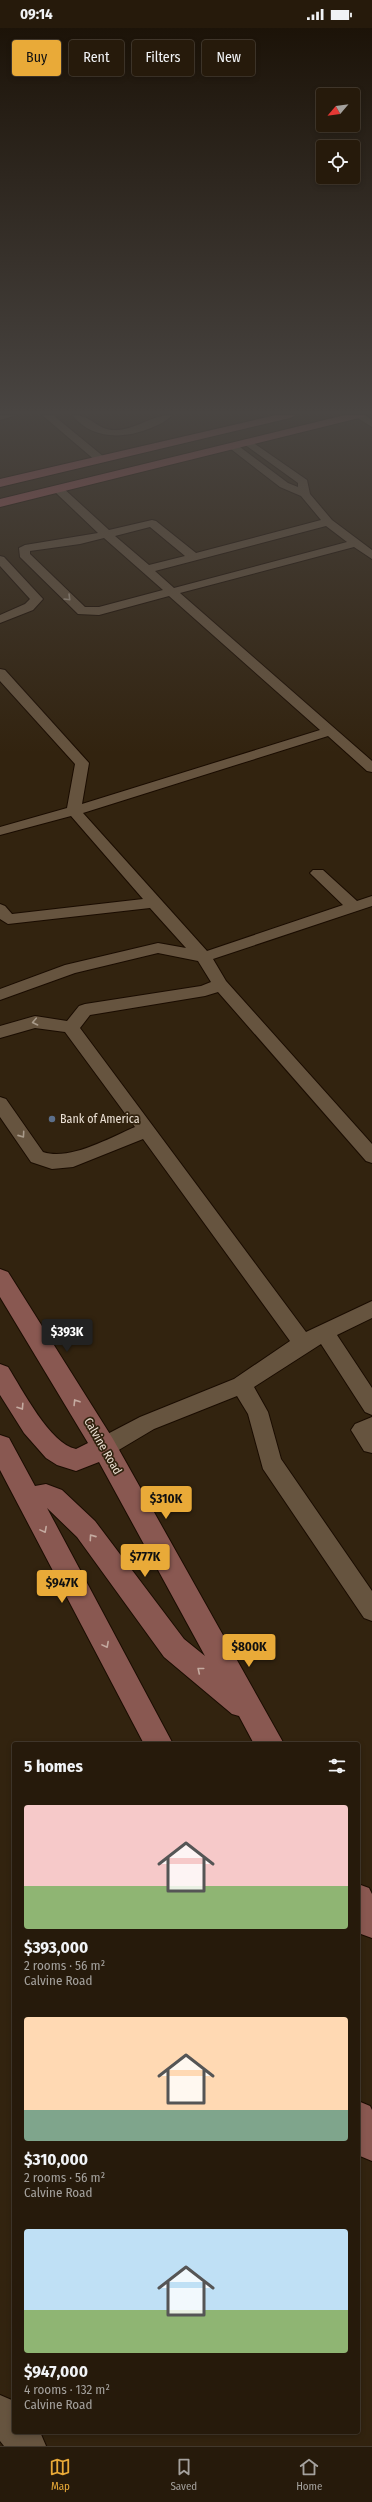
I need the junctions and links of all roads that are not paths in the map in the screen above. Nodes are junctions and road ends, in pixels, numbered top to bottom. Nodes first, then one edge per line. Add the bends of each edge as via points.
1 (99, 528) edge
2 (134, 528) edge
3 (158, 528) edge
4 (306, 528) edge
5 (335, 528) edge
6 (107, 535) junction
7 (356, 544) junction
8 (372, 556) edge
9 (194, 557) junction
10 (0, 559) edge
11 (148, 569) junction
12 (174, 592) junction
13 (0, 619) edge
14 (0, 673) edge
15 (330, 731) junction
16 (372, 768) edge
17 (74, 811) junction
18 (0, 831) edge
19 (318, 872) dead end
20 (372, 901) edge
21 (154, 903) junction
22 (354, 907) junction
23 (0, 909) edge
24 (204, 957) junction
25 (220, 984) junction
26 (0, 995) edge
27 (71, 1028) junction
28 (0, 1032) edge
29 (0, 1103) edge
30 (146, 1130) junction
31 (372, 1156) edge
32 (0, 1278) edge
33 (372, 1309) edge
34 (324, 1332) junction
35 (303, 1343) junction
36 (0, 1374) edge
37 (242, 1385) junction
38 (372, 1406) edge
39 (372, 1426) edge
40 (372, 1444) edge
41 (0, 1446) edge
42 (104, 1447) junction
43 (28, 1499) junction
44 (372, 1610) edge
45 (252, 1712) junction
46 (158, 1742) edge
47 (269, 1742) edge
48 (360, 1902) edge
49 (372, 1923) edge
50 (360, 2122) edge
51 (372, 2144) edge
52 (0, 2413) edge
53 (12, 2427) edge
54 (18, 2434) edge
55 (27, 2446) edge

1 - 6 lane
2 - 6 lane
3 - 9 lane
4 - 9 lane
5 - 7 lane
6 - 11 lane
6 -> 12 lane via 25,548 24,555 82,612 98,611
7 - 8 lane
7 - 12 lane
9 - 11 lane
10 - 13 lane via 37,600 29,607
11 - 12 lane
12 - 15 lane
14 - 17 lane via 82,763
15 - 16 lane
15 - 17 lane
17 - 18 lane
17 - 21 lane
19 - 22 lane
20 - 22 lane
21 - 23 lane via 8,919
21 - 24 lane
22 - 24 lane
24 - 25 lane
24 - 26 lane via 158,948 71,969
25 - 27 lane via 205,991 85,1010
25 - 31 lane
27 -> 28 lane via 44,1020
27 - 30 lane
29 -> 30 lane via 37,1157 52,1162 67,1162
30 - 35 lane
42 -> 32 main road, Calvine Road
33 - 34 lane
34 - 35 lane
34 - 38 lane
35 - 37 lane
36 -> 42 main road via 45,1443 60,1456 76,1460
37 - 42 lane via 146,1423
37 - 44 lane via 258,1412 271,1462
39 - 40 lane via 362,1430
41 - 43 main road
42 - 45 main road, Calvine Road
45 -> 43 main road via 174,1648 86,1529 64,1507 46,1495
43 -> 46 main road
45 - 47 main road, Calvine Road
48 - 49 main road
50 - 51 main road
52 - 53 street
54 - 55 street

